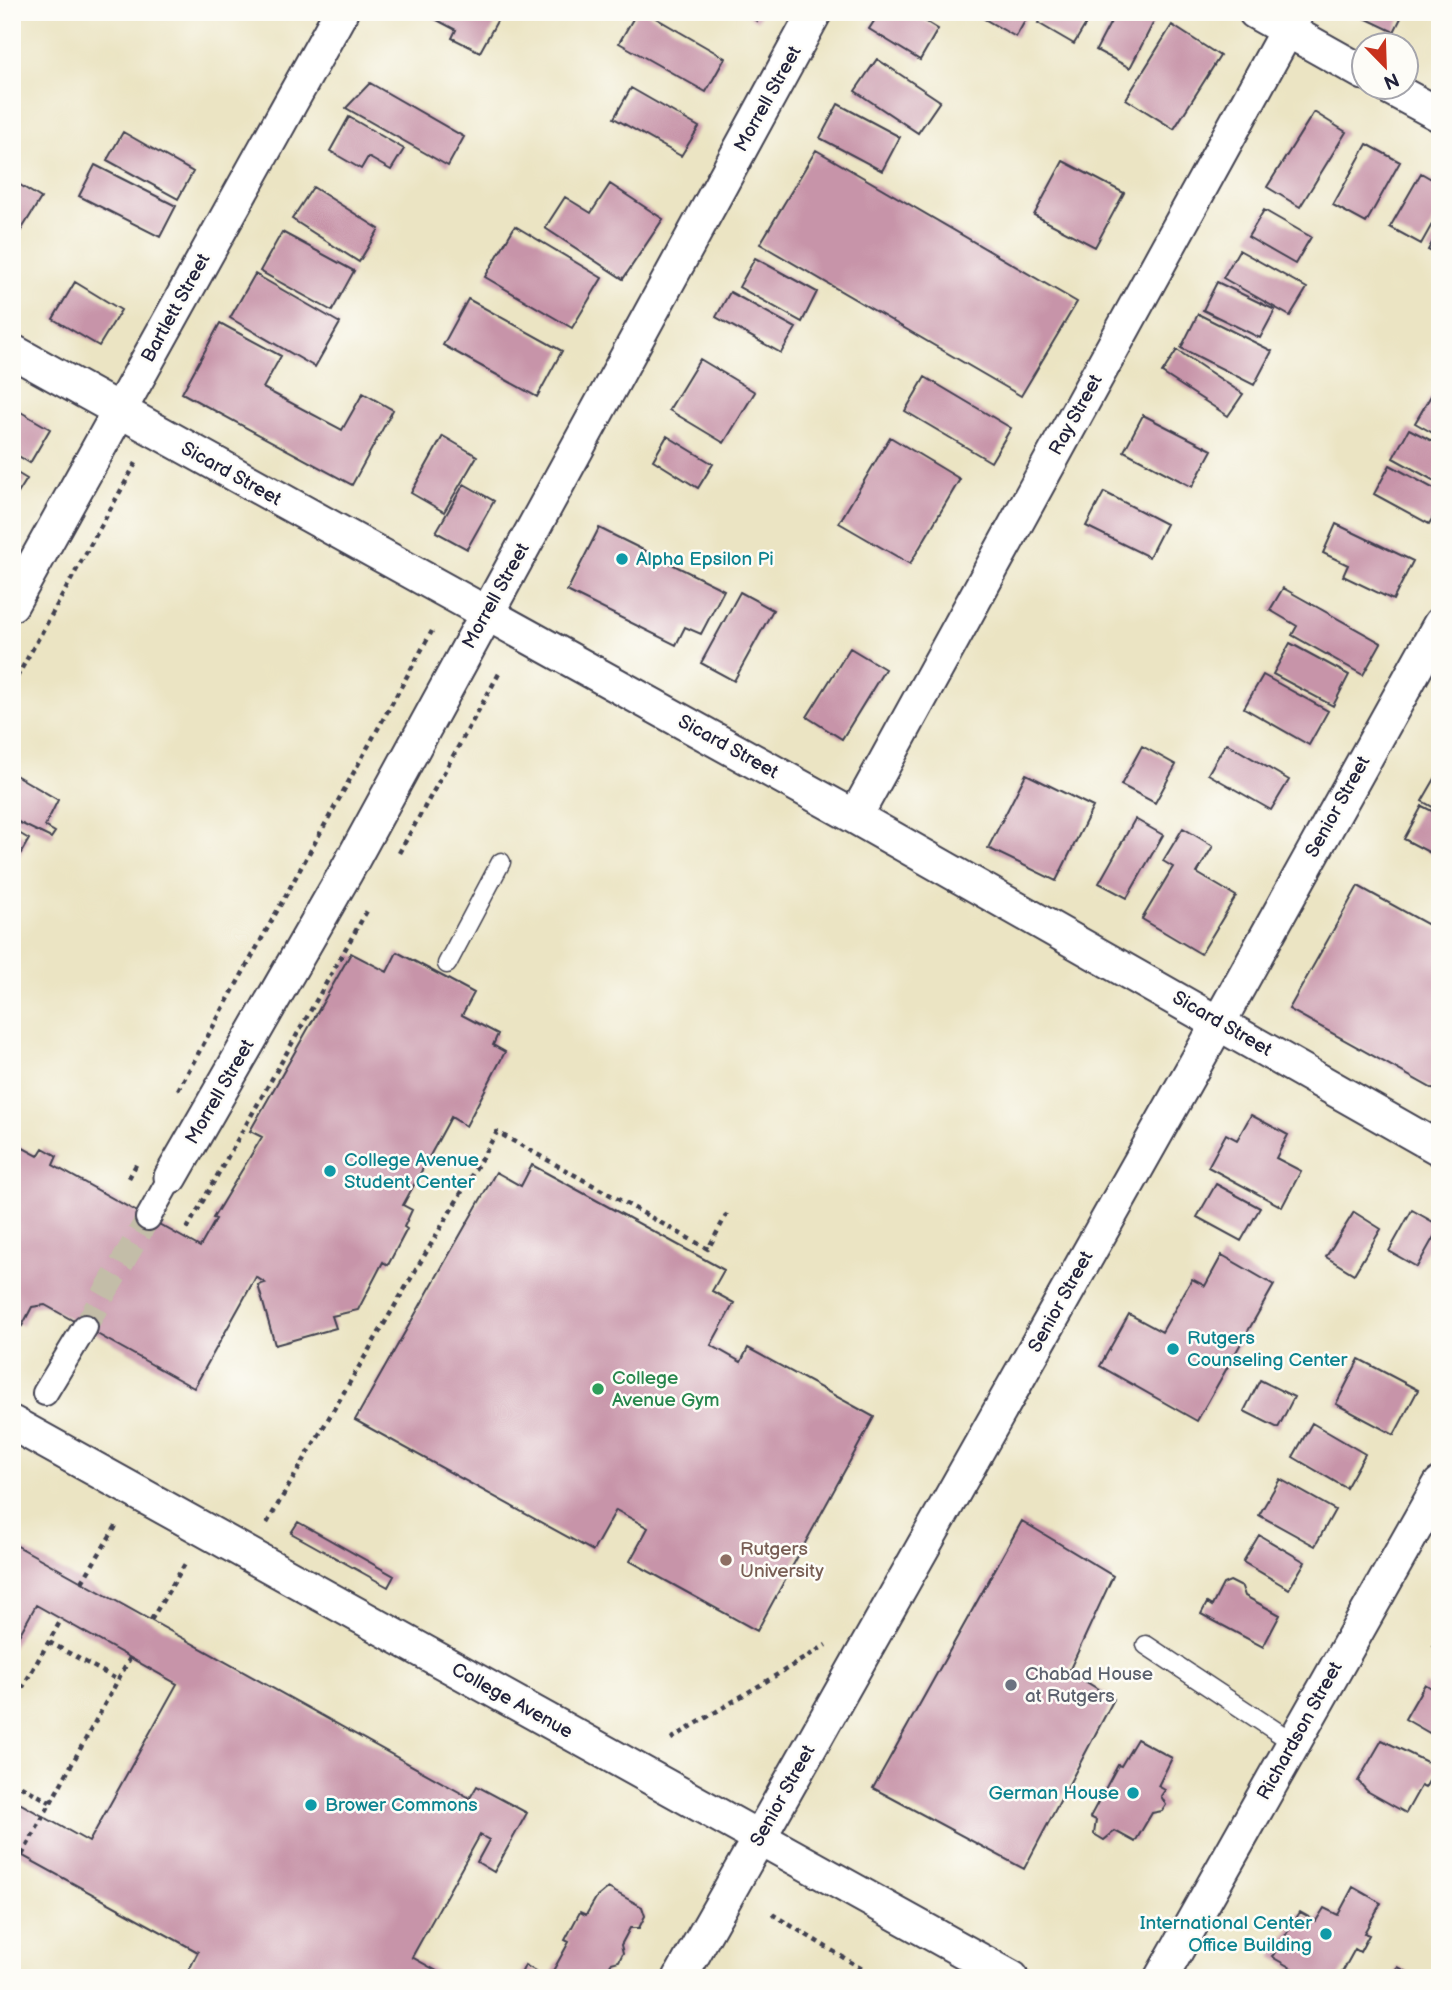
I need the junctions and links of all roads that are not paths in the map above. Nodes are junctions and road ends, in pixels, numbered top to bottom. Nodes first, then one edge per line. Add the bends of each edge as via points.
1 (341, 12) edge
2 (815, 12) edge
3 (1255, 12) edge
4 (1293, 21) edge
5 (1350, 63) edge
6 (1416, 102) edge
7 (1440, 115) edge
8 (12, 351) edge
9 (118, 412) junction
10 (12, 604) edge
11 (486, 614) junction
12 (1440, 624) edge
13 (855, 817) junction
14 (502, 862) dead end
15 (447, 964) dead end
16 (1219, 1022) junction
17 (1440, 1149) edge
18 (171, 1177) joint
19 (148, 1218) tunnel mouth
20 (85, 1326) tunnel mouth
21 (45, 1393) dead end
22 (12, 1423) edge
23 (1440, 1484) edge
24 (1146, 1645) dead end
25 (1294, 1743) junction
26 (760, 1838) junction
27 (680, 1978) edge
28 (1012, 1978) edge
29 (1161, 1978) edge

1 - 9 street, Bartlett Street
2 - 11 street, Morrell Street
3 - 4 street
4 - 5 street
4 - 13 street, Ray Street
6 - 7 street
8 - 9 street, Sicard Street
9 - 10 street, Bartlett Street
9 - 11 street, Sicard Street
11 - 13 street, Sicard Street
11 - 18 street, Morrell Street via 346,872
12 - 16 street, Senior Street
13 - 16 street, Sicard Street
14 - 15 lane
16 - 17 street, Sicard Street
16 - 26 street, Senior Street
18 - 19 street
20 - 21 street
22 - 26 street, College Avenue
23 - 25 street, Richardson Street
24 - 25 lane
25 - 29 street, Richardson Street
26 - 27 street, Senior Street
26 - 28 street, College Avenue

